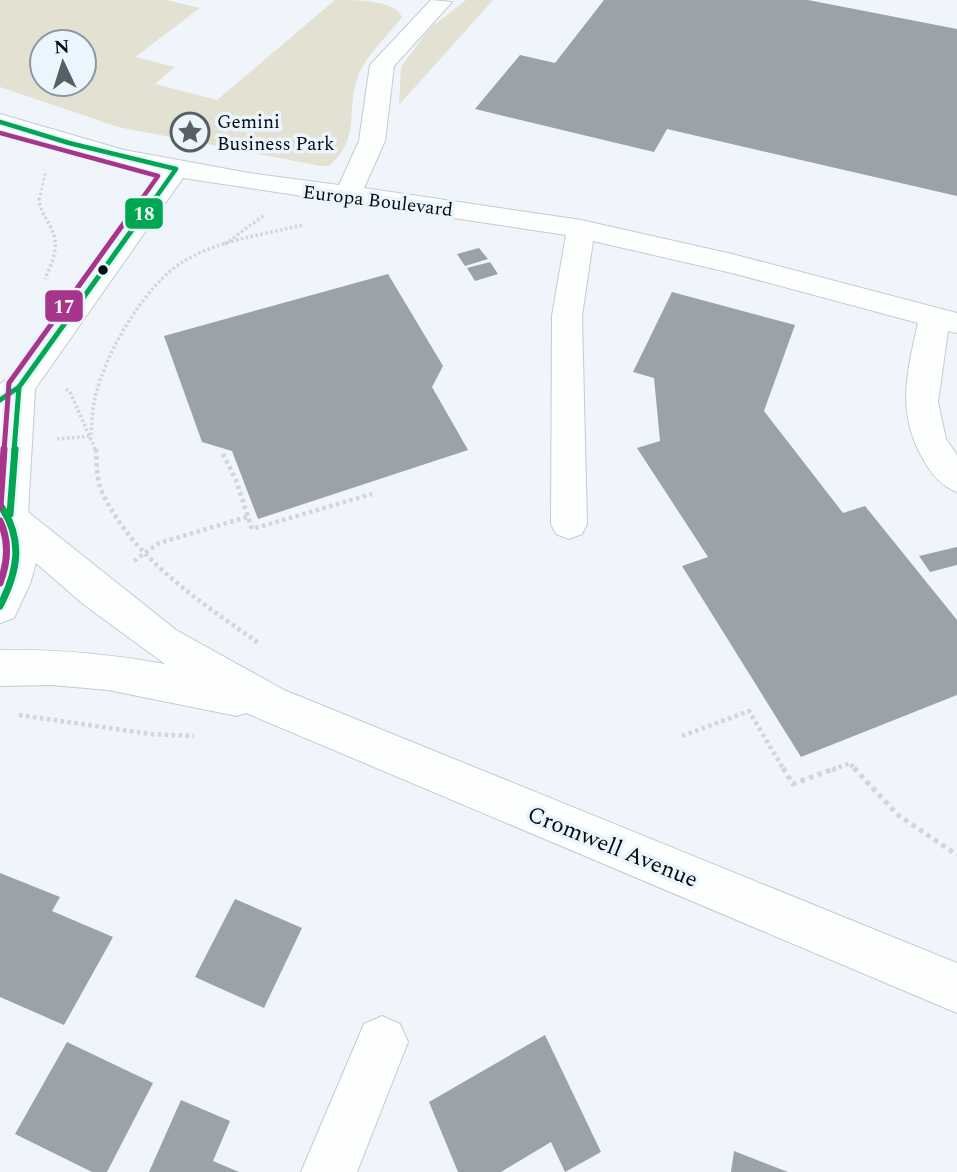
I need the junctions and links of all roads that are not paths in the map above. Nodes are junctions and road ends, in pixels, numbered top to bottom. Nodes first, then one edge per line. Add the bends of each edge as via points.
1 (436, 1) edge
2 (0, 122) edge
3 (177, 169) junction
4 (347, 197) junction
5 (581, 229) junction
6 (946, 320) edge
7 (17, 385) edge
8 (957, 478) edge
9 (8, 514) edge
10 (569, 524) dead end
11 (0, 606) edge
12 (0, 668) edge
13 (270, 704) junction
14 (957, 988) edge
15 (382, 1042) dead end
16 (329, 1172) edge

1 - 4 street via 383,65 372,141
2 - 3 street, Europa Boulevard via 69,144
3 - 4 street, Europa Boulevard
3 - 7 street
4 - 5 street, Europa Boulevard
5 - 6 street, Europa Boulevard via 724,261
5 - 10 street via 567,316
6 - 8 street, Europa Boulevard via 919,395 924,430 942,464
7 - 9 street
9 - 11 street via 20,551 13,585
9 - 13 street, Cromwell Avenue via 162,642
12 - 13 street, Cromwell Avenue via 108,672
13 - 14 street, Cromwell Avenue
15 - 16 street

